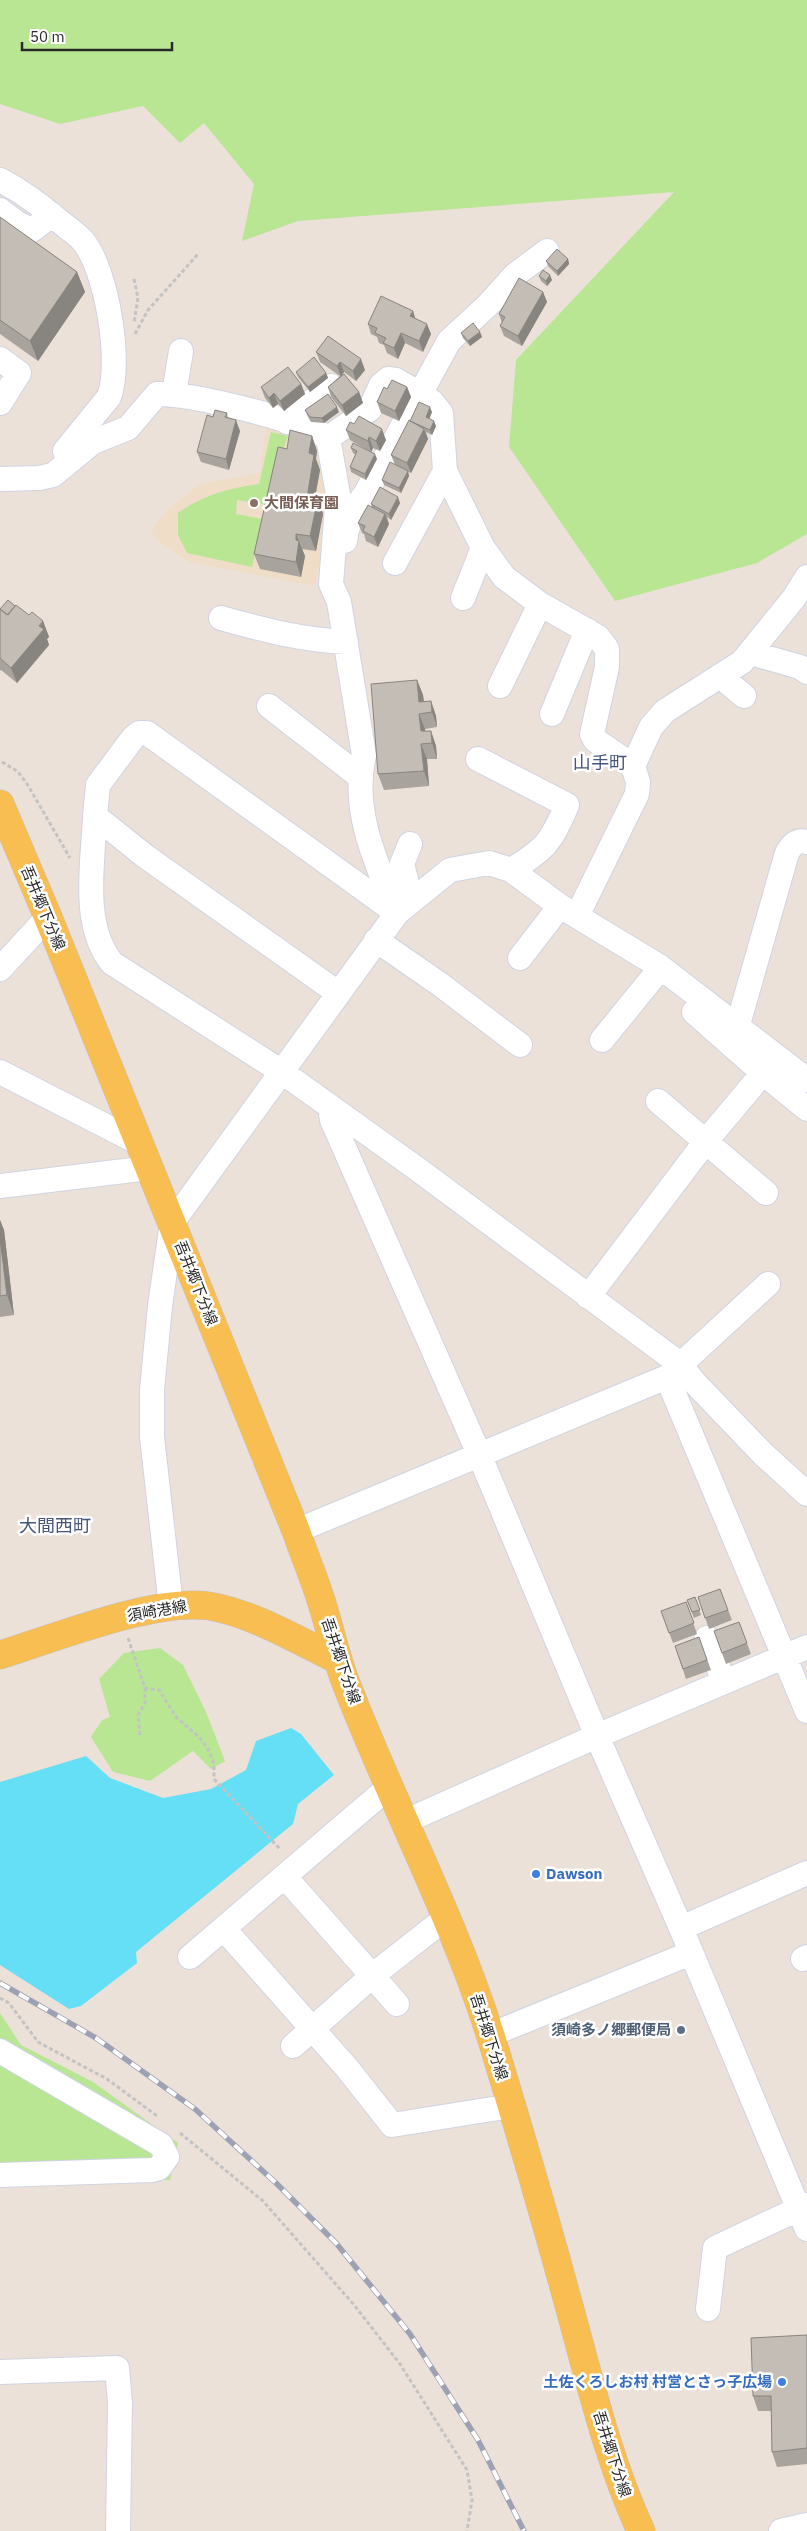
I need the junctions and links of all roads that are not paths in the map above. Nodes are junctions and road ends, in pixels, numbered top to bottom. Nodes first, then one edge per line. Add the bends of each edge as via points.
1 (0, 180) edge
2 (0, 210) edge
3 (52, 215) junction
4 (547, 251) dead end
5 (182, 351) dead end
6 (0, 360) edge
7 (331, 386) edge
8 (174, 394) junction
9 (420, 394) junction
10 (0, 403) edge
11 (287, 422) junction
12 (328, 438) junction
13 (445, 471) junction
14 (39, 478) junction
15 (0, 479) edge
16 (483, 548) junction
17 (395, 563) dead end
18 (807, 577) edge
19 (463, 598) dead end
20 (339, 602) junction
21 (540, 604) junction
22 (221, 618) dead end
23 (587, 630) junction
24 (346, 642) junction
25 (751, 653) junction
26 (807, 672) edge
27 (720, 676) junction
28 (500, 686) dead end
29 (744, 696) dead end
30 (269, 706) dead end
31 (552, 714) dead end
32 (478, 759) dead end
33 (633, 766) junction
34 (359, 776) junction
35 (0, 804) edge
36 (95, 816) junction
37 (807, 842) edge
38 (410, 844) dead end
39 (511, 870) junction
40 (404, 906) junction
41 (568, 911) junction
42 (48, 917) junction
43 (376, 940) junction
44 (520, 958) dead end
45 (0, 969) edge
46 (656, 971) junction
47 (338, 993) junction
48 (737, 1028) junction
49 (602, 1040) dead end
50 (520, 1045) dead end
51 (0, 1072) edge
52 (282, 1072) junction
53 (763, 1074) junction
54 (807, 1080) edge
55 (658, 1101) dead end
56 (330, 1107) junction
57 (807, 1109) edge
58 (706, 1141) junction
59 (139, 1143) junction
60 (149, 1168) junction
61 (0, 1186) edge
62 (766, 1193) dead end
63 (172, 1224) junction
64 (768, 1284) dead end
65 (588, 1297) junction
66 (674, 1370) junction
67 (480, 1454) junction
68 (807, 1494) edge
69 (296, 1532) junction
70 (171, 1606) junction
71 (707, 1638) dead end
72 (807, 1647) edge
73 (0, 1655) edge
74 (783, 1657) junction
75 (338, 1660) junction
76 (724, 1682) junction
77 (807, 1711) edge
78 (597, 1736) junction
79 (389, 1787) junction
80 (404, 1822) junction
81 (807, 1872) edge
82 (286, 1878) junction
83 (447, 1917) junction
84 (681, 1928) junction
85 (224, 1929) junction
86 (690, 1953) junction
87 (190, 1957) dead end
88 (372, 1976) junction
89 (397, 2004) dead end
90 (310, 2029) junction
91 (490, 2035) junction
92 (293, 2046) dead end
93 (0, 2051) edge
94 (511, 2106) junction
95 (0, 2175) edge
96 (804, 2214) edge
97 (708, 2309) dead end
98 (0, 2372) edge
99 (807, 2525) edge
100 (118, 2531) edge
101 (640, 2531) edge
102 (780, 2531) edge

1 - 3 street via 28,194
2 - 3 street via 32,230
3 - 14 street via 83,240 95,260 113,345 113,387 109,397 62,455
4 - 9 street via 515,274 488,305 449,341
5 - 8 street
6 - 10 street via 19,373
7 - 11 street
8 - 11 street
8 - 14 street via 158,394 128,428 93,442 53,475
9 - 12 street via 388,379 381,385 370,409
9 - 13 street via 441,414
9 - 20 street via 355,508 346,531
11 - 12 street via 317,431
12 - 20 street via 338,494 331,584
13 - 16 street
13 - 17 street
14 - 15 street
16 - 19 street
16 - 21 street via 504,577
18 - 25 street
20 - 24 street
21 - 23 street
21 - 28 street
22 - 24 street via 287,636
23 - 31 street
23 - 33 street via 603,642 608,654 592,734 595,740
24 - 34 street via 364,755
25 - 26 street
25 - 27 street
27 - 29 street
27 - 33 street via 665,711 651,727
30 - 34 street
32 - 39 street via 567,805 554,836 545,847
33 - 41 street via 638,782 637,794
34 - 40 street via 367,839
35 - 42 main road, 吾井郷下分線
36 - 40 street via 98,785 133,738 147,732
36 - 47 street via 145,856
36 - 52 street via 91,892 100,949 112,963
37 - 48 street via 801,840 792,844 787,853
38 - 40 street via 402,864
39 - 40 street via 489,863 450,870
39 - 41 street
40 - 43 street
41 - 44 street
41 - 46 street
42 - 45 street
42 - 59 main road, 吾井郷下分線
43 - 47 street
43 - 50 street
46 - 48 street
46 - 49 street
46 - 53 street
47 - 52 street
48 - 54 street
51 - 59 street
52 - 56 street
52 - 63 street
53 - 57 street
53 - 58 street
55 - 58 street
56 - 65 street
56 - 67 street via 332,1120
58 - 62 street
58 - 65 street
59 - 60 main road, 吾井郷下分線
60 - 61 street
60 - 63 main road, 吾井郷下分線
63 - 69 main road, 吾井郷下分線
63 - 70 street via 160,1306 151,1415
64 - 66 street
65 - 66 street
66 - 67 street
66 - 68 street via 694,1382 763,1454
66 - 74 street
67 - 69 street
67 - 78 street
69 - 75 main road, 吾井郷下分線
70 - 73 main road, 須崎港線
70 - 75 main road, 須崎港線 via 210,1606 234,1612
71 - 76 street
72 - 74 street
74 - 76 street
74 - 77 street
75 - 79 main road, 吾井郷下分線
76 - 78 street
78 - 80 street
78 - 84 street
79 - 80 main road, 吾井郷下分線
79 - 82 street
80 - 83 main road, 吾井郷下分線
81 - 84 street
82 - 85 street
82 - 88 street
83 - 88 street
83 - 91 main road, 吾井郷下分線
84 - 86 street
85 - 87 street
85 - 90 street
86 - 91 street
86 - 96 street
88 - 89 street
88 - 90 street
90 - 92 street
90 - 94 street via 392,2125
91 - 94 main road, 吾井郷下分線
93 - 95 street via 161,2145 166,2157 159,2168 152,2170
94 - 101 main road, 吾井郷下分線 via 592,2392
96 - 97 street via 715,2248
98 - 100 street via 117,2368 120,2402
99 - 102 street

